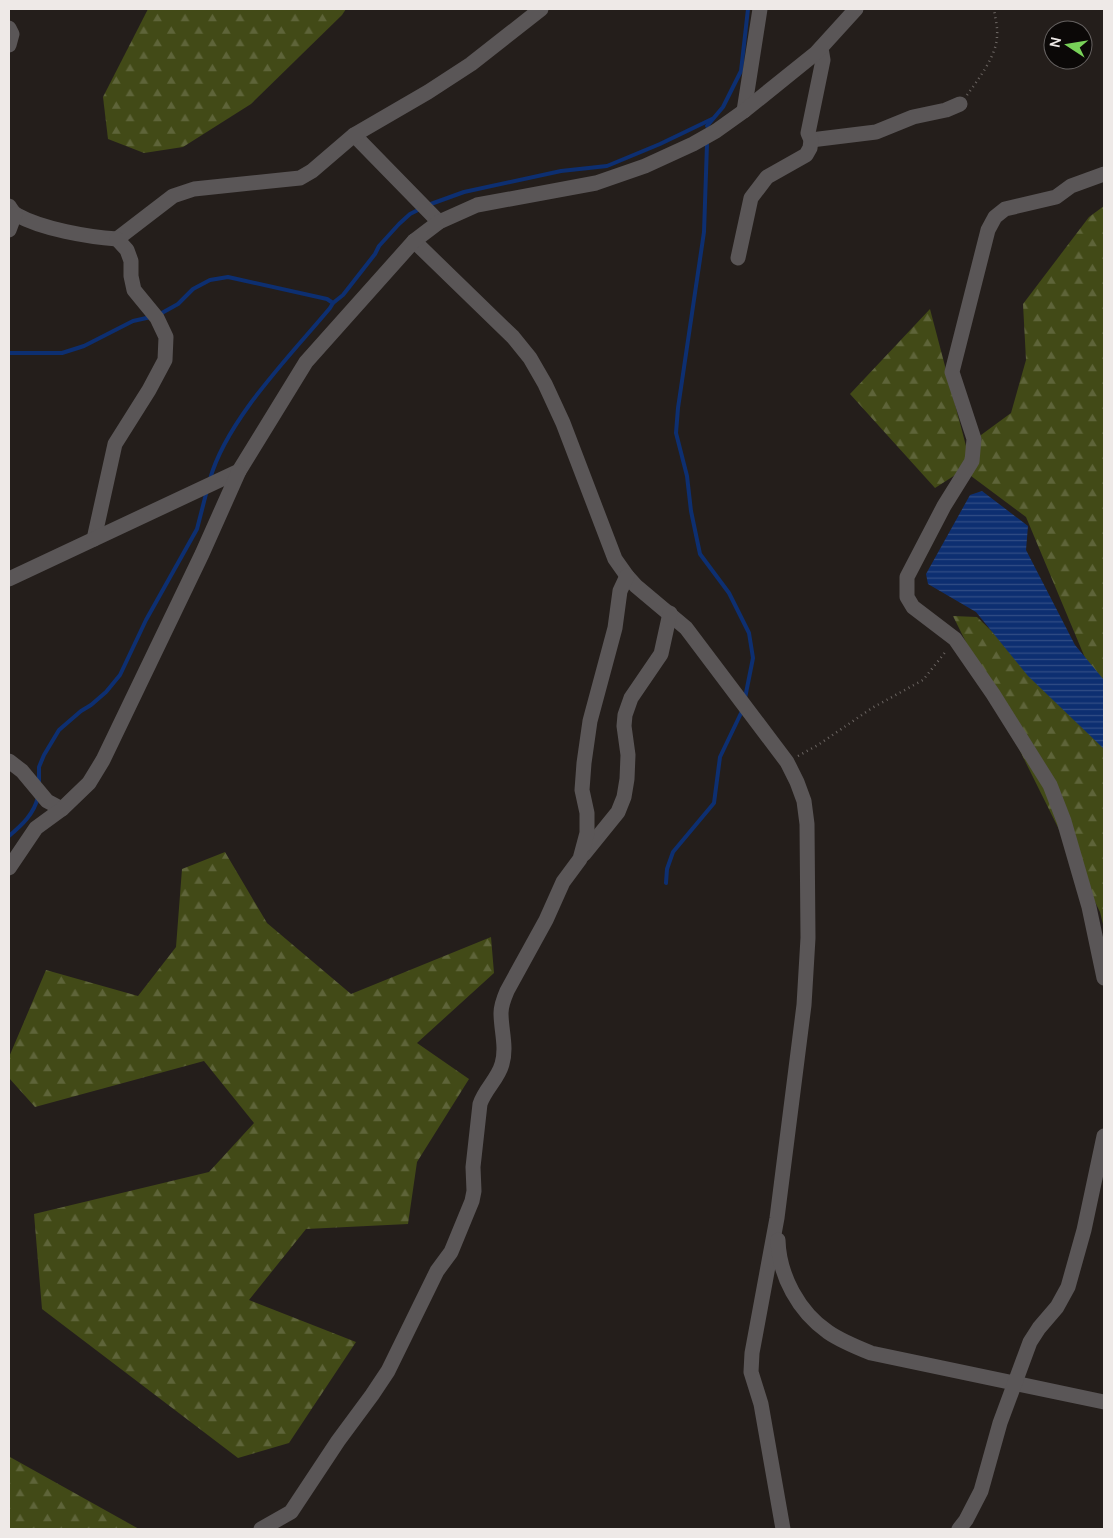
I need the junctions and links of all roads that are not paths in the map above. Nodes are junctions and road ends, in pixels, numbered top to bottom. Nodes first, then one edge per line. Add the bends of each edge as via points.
1 (541, 9) edge
2 (760, 9) edge
3 (856, 9) edge
4 (9, 28) edge
5 (9, 45) edge
6 (821, 48) junction
7 (960, 104) road end
8 (744, 111) junction
9 (354, 135) junction
10 (811, 140) junction
11 (1104, 174) edge
12 (12, 210) edge
13 (431, 213) junction
14 (9, 230) edge
15 (117, 239) junction
16 (414, 241) junction
17 (738, 258) dead end
18 (239, 471) junction
19 (94, 539) junction
20 (627, 576) junction
21 (9, 579) edge
22 (670, 613) junction
23 (9, 761) edge
24 (62, 809) junction
25 (580, 859) junction
26 (9, 868) edge
27 (1104, 978) edge
28 (1104, 1136) edge
29 (777, 1218) junction
30 (1015, 1382) junction
31 (1104, 1402) edge
32 (261, 1529) edge
33 (783, 1529) edge
34 (959, 1529) edge

1 - 9 street via 436,88
2 - 8 street
3 - 6 street
4 - 5 street via 12,34
6 - 8 street
6 - 10 street via 823,60 808,133
7 - 10 street via 913,117 876,132
8 - 13 street via 693,144 645,166 596,183
9 - 13 street
9 - 15 street via 300,178 194,189 173,196
10 - 17 street via 806,156 767,178 751,198
11 - 27 street via 1071,186 1056,197 1005,209 995,217 988,230 952,372 974,439 972,462 944,506 907,577 907,597 913,607 955,639 1050,785 1089,907
12 - 14 street
12 - 15 street via 42,225
13 - 16 street
15 - 19 street via 127,250 131,261 134,290 157,318 166,337 165,360 114,444
16 - 18 street via 306,362
16 - 20 street via 513,337 530,358 563,423 612,552
18 - 19 street
18 - 24 street via 103,760 89,783
19 - 21 street
20 - 22 street
20 - 25 street via 620,591 615,628 590,721 582,790 587,833
22 - 25 street via 661,654 631,698 625,715 628,755 624,797 618,812
22 - 29 street via 686,628 787,762 804,801 808,938 804,1005
23 - 24 street via 22,771 46,801
24 - 26 street via 36,828
25 - 32 street via 563,882 502,1003 502,1064 480,1104 472,1201 450,1252 437,1271 388,1371 372,1395 291,1512
28 - 30 street via 1068,1287 1058,1307 1030,1342
29 - 30 street via 778,1249 784,1276 805,1311 830,1333 870,1353
29 - 33 street via 752,1353 752,1372 761,1404
30 - 31 street
30 - 34 street via 981,1491

